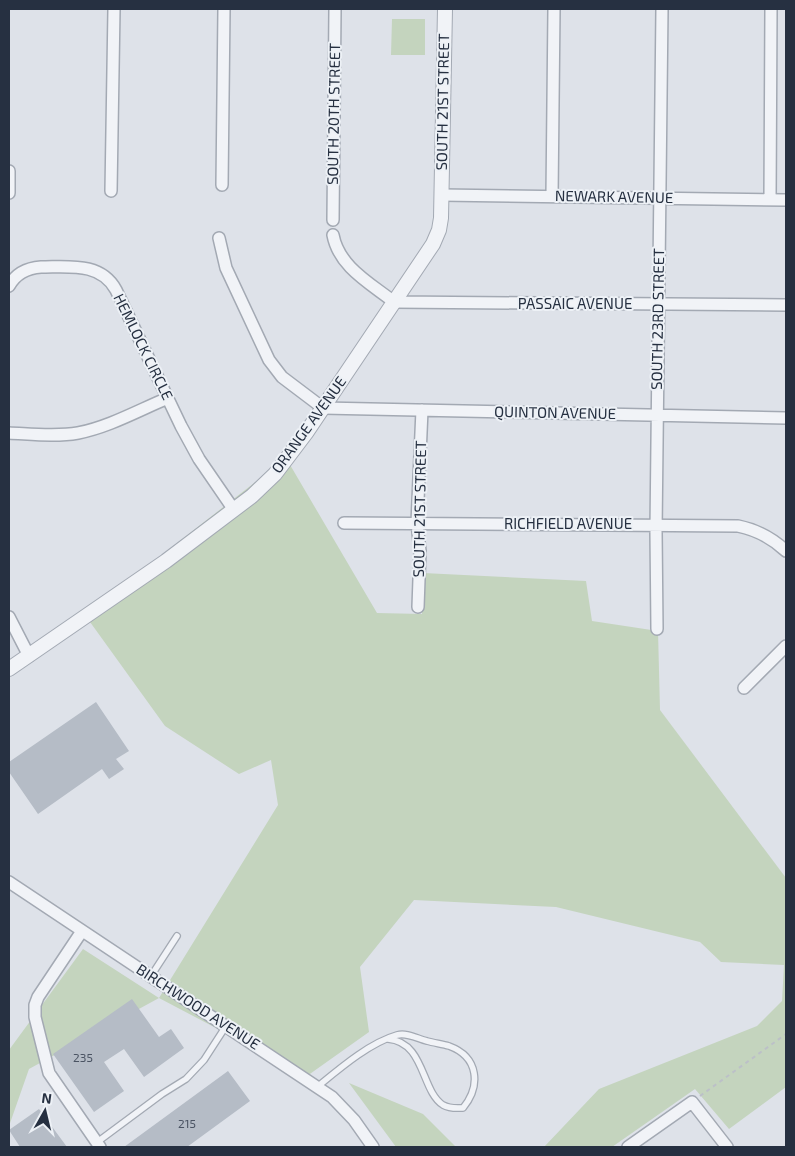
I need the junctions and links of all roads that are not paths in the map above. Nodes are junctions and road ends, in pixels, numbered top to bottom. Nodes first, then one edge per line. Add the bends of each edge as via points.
1 (114, 9) edge
2 (224, 9) edge
3 (335, 9) edge
4 (445, 9) edge
5 (554, 9) edge
6 (662, 9) edge
7 (771, 9) edge
8 (9, 171) edge
9 (222, 185) dead end
10 (112, 191) dead end
11 (9, 193) edge
12 (441, 195) junction
13 (552, 196) junction
14 (660, 198) junction
15 (770, 200) junction
16 (786, 200) edge
17 (333, 220) dead end
18 (333, 235) dead end
19 (219, 238) dead end
20 (9, 286) edge
21 (394, 302) junction
22 (658, 304) junction
23 (786, 306) edge
24 (168, 398) junction
25 (323, 408) junction
26 (422, 410) junction
27 (657, 415) junction
28 (786, 418) edge
29 (9, 433) edge
30 (234, 510) junction
31 (344, 523) dead end
32 (417, 524) junction
33 (656, 525) junction
34 (786, 551) edge
35 (418, 607) dead end
36 (9, 617) edge
37 (657, 630) dead end
38 (786, 646) edge
39 (28, 656) junction
40 (9, 670) edge
41 (744, 688) dead end
42 (9, 882) edge
43 (82, 931) junction
44 (177, 936) dead end
45 (151, 976) junction
46 (226, 1026) junction
47 (388, 1038) junction
48 (317, 1087) junction
49 (98, 1145) edge
50 (373, 1147) edge
51 (628, 1147) edge
52 (727, 1147) edge

1 - 10 street
2 - 9 street
3 - 17 street, SOUTH 20TH STREET
4 - 12 street, SOUTH 21ST STREET
5 - 13 street
6 - 14 street, SOUTH 23RD STREET
7 - 15 street
8 - 11 street
12 - 13 street, NEWARK AVENUE
12 - 21 street, ORANGE AVENUE via 439,230 433,244
13 - 14 street, NEWARK AVENUE
14 - 15 street, NEWARK AVENUE
14 - 22 street, SOUTH 23RD STREET
15 - 16 street, NEWARK AVENUE
18 - 21 street via 345,263
19 - 25 street via 226,268 275,369
20 - 24 street, HEMLOCK CIRCLE via 20,273 33,268 89,268 104,274 114,286
21 - 22 street, PASSAIC AVENUE
21 - 25 street, ORANGE AVENUE
22 - 23 street, PASSAIC AVENUE
22 - 27 street, SOUTH 23RD STREET
24 - 29 street via 98,428 61,434
24 - 30 street, HEMLOCK CIRCLE via 199,459
25 - 26 street, QUINTON AVENUE
25 - 30 street, ORANGE AVENUE via 275,474
26 - 27 street, QUINTON AVENUE
26 - 32 street, SOUTH 21ST STREET
27 - 28 street, QUINTON AVENUE
27 - 33 street, SOUTH 23RD STREET
30 - 39 street, ORANGE AVENUE
31 - 32 street, RICHFIELD AVENUE
32 - 33 street, RICHFIELD AVENUE
32 - 35 street, SOUTH 21ST STREET via 420,551
33 - 34 street, RICHFIELD AVENUE via 746,528 769,537
33 - 37 street, SOUTH 23RD STREET
36 - 39 street
38 - 41 street
39 - 40 street, ORANGE AVENUE
42 - 43 street, BIRCHWOOD AVENUE
43 - 45 street, BIRCHWOOD AVENUE
43 - 49 street via 38,997 35,1011 49,1073
44 - 45 lane
45 - 46 street, BIRCHWOOD AVENUE
46 - 48 street, BIRCHWOOD AVENUE
46 - 49 lane via 204,1060 186,1079
47 - 47 lane via 396,1039 407,1047 419,1063 435,1097 443,1105 452,1109 462,1108 470,1099 475,1083 474,1068 462,1053 450,1046 411,1036 400,1034
47 - 48 lane
48 - 50 street, BIRCHWOOD AVENUE via 332,1097 354,1120
51 - 52 street via 692,1102

